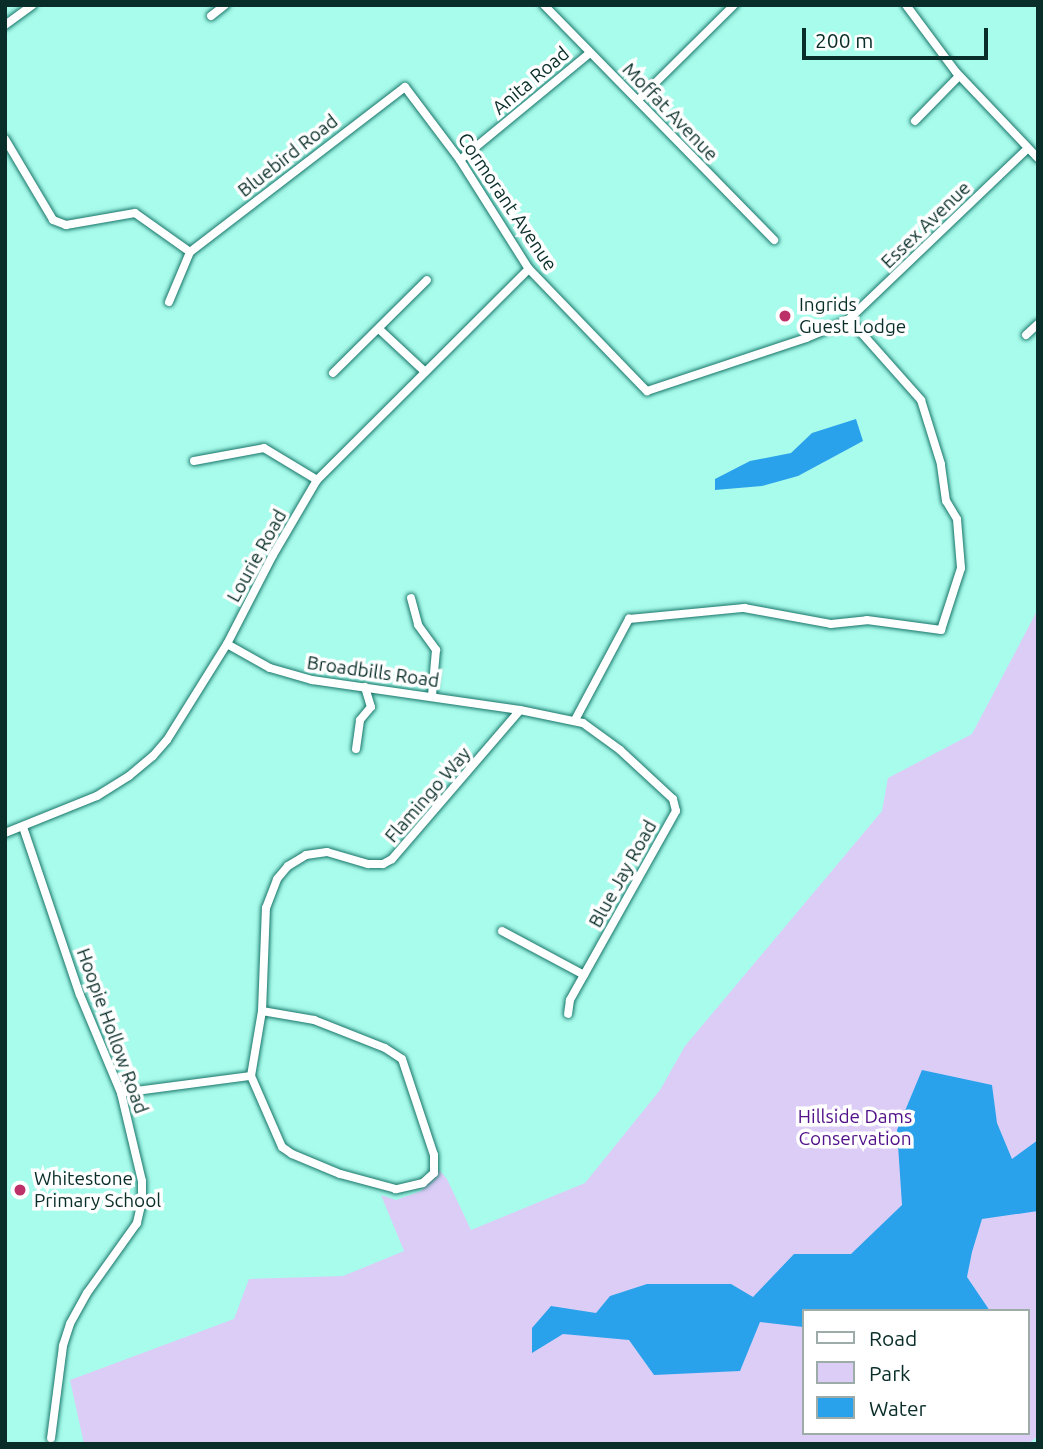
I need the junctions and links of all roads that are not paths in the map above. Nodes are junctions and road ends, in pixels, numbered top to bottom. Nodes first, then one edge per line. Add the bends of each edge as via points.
1 (33, 5) edge
2 (225, 5) edge
3 (544, 5) edge
4 (734, 5) edge
5 (906, 5) edge
6 (211, 16) dead end
7 (5, 24) edge
8 (590, 53) junction
9 (959, 76) junction
10 (405, 87) joint
11 (639, 99) junction
12 (915, 121) dead end
13 (5, 139) edge
14 (1028, 148) junction
15 (1038, 158) edge
16 (460, 160) junction
17 (774, 240) dead end
18 (190, 251) junction
19 (529, 269) junction
20 (427, 280) dead end
21 (169, 302) dead end
22 (849, 319) junction
23 (1038, 324) edge
24 (379, 329) junction
25 (1026, 335) dead end
26 (424, 371) junction
27 (333, 373) dead end
28 (646, 391) joint
29 (194, 461) dead end
30 (317, 480) junction
31 (411, 598) dead end
32 (227, 645) junction
33 (365, 687) junction
34 (432, 696) junction
35 (520, 710) junction
36 (575, 720) junction
37 (356, 748) dead end
38 (23, 827) junction
39 (5, 833) edge
40 (502, 931) dead end
41 (584, 975) junction
42 (262, 1012) junction
43 (568, 1014) dead end
44 (251, 1076) junction
45 (121, 1093) junction
46 (51, 1438) dead end

1 - 7 street
2 - 6 street
3 - 8 street, Moffat Avenue
4 - 11 street
5 - 9 street
8 - 11 street, Moffat Avenue
8 - 16 street, Anita Road
9 - 12 street
9 - 14 street
10 - 16 street, Cormorant Avenue
10 - 18 street, Bluebird Road
11 - 17 street, Moffat Avenue
13 - 18 street via 52,220 66,225 135,213
14 - 15 street
14 - 22 street, Essex Avenue
16 - 19 street, Cormorant Avenue
18 - 21 street
19 - 26 street, Lourie Road
19 - 28 street, Cormorant Avenue
20 - 24 street
22 - 28 street, Essex Avenue via 806,338
22 - 36 street via 921,400 941,464 946,501 957,519 961,568 941,630 867,620 831,624 744,608 629,619
23 - 25 street
24 - 26 street
24 - 27 street
26 - 30 street, Lourie Road
29 - 30 street via 264,448
30 - 32 street, Lourie Road
31 - 34 street via 418,625 436,650
32 - 33 street, Broadbills Road via 286,674
32 - 38 street, Lourie Road via 167,740 142,766 97,796
33 - 34 street, Broadbills Road
33 - 37 street via 371,707 360,720
34 - 35 street, Broadbills Road
35 - 36 street, Blue Jay Road
35 - 42 street, Flamingo Way via 392,859 368,864 327,852 306,855 288,866 266,908
36 - 41 street, Blue Jay Road via 620,750 673,799 676,808
38 - 39 street, Lourie Road
38 - 45 street, Hoopie Hollow Road via 80,995
40 - 41 street
41 - 43 street, Blue Jay Road
42 - 44 street, Flamingo Way
42 - 44 street via 314,1020 395,1053 406,1066 436,1165 434,1173 423,1183 396,1189 340,1174 292,1154 275,1134
44 - 45 street
45 - 46 street, Hoopie Hollow Road via 140,1161 141,1212 127,1241 87,1293 70,1324

